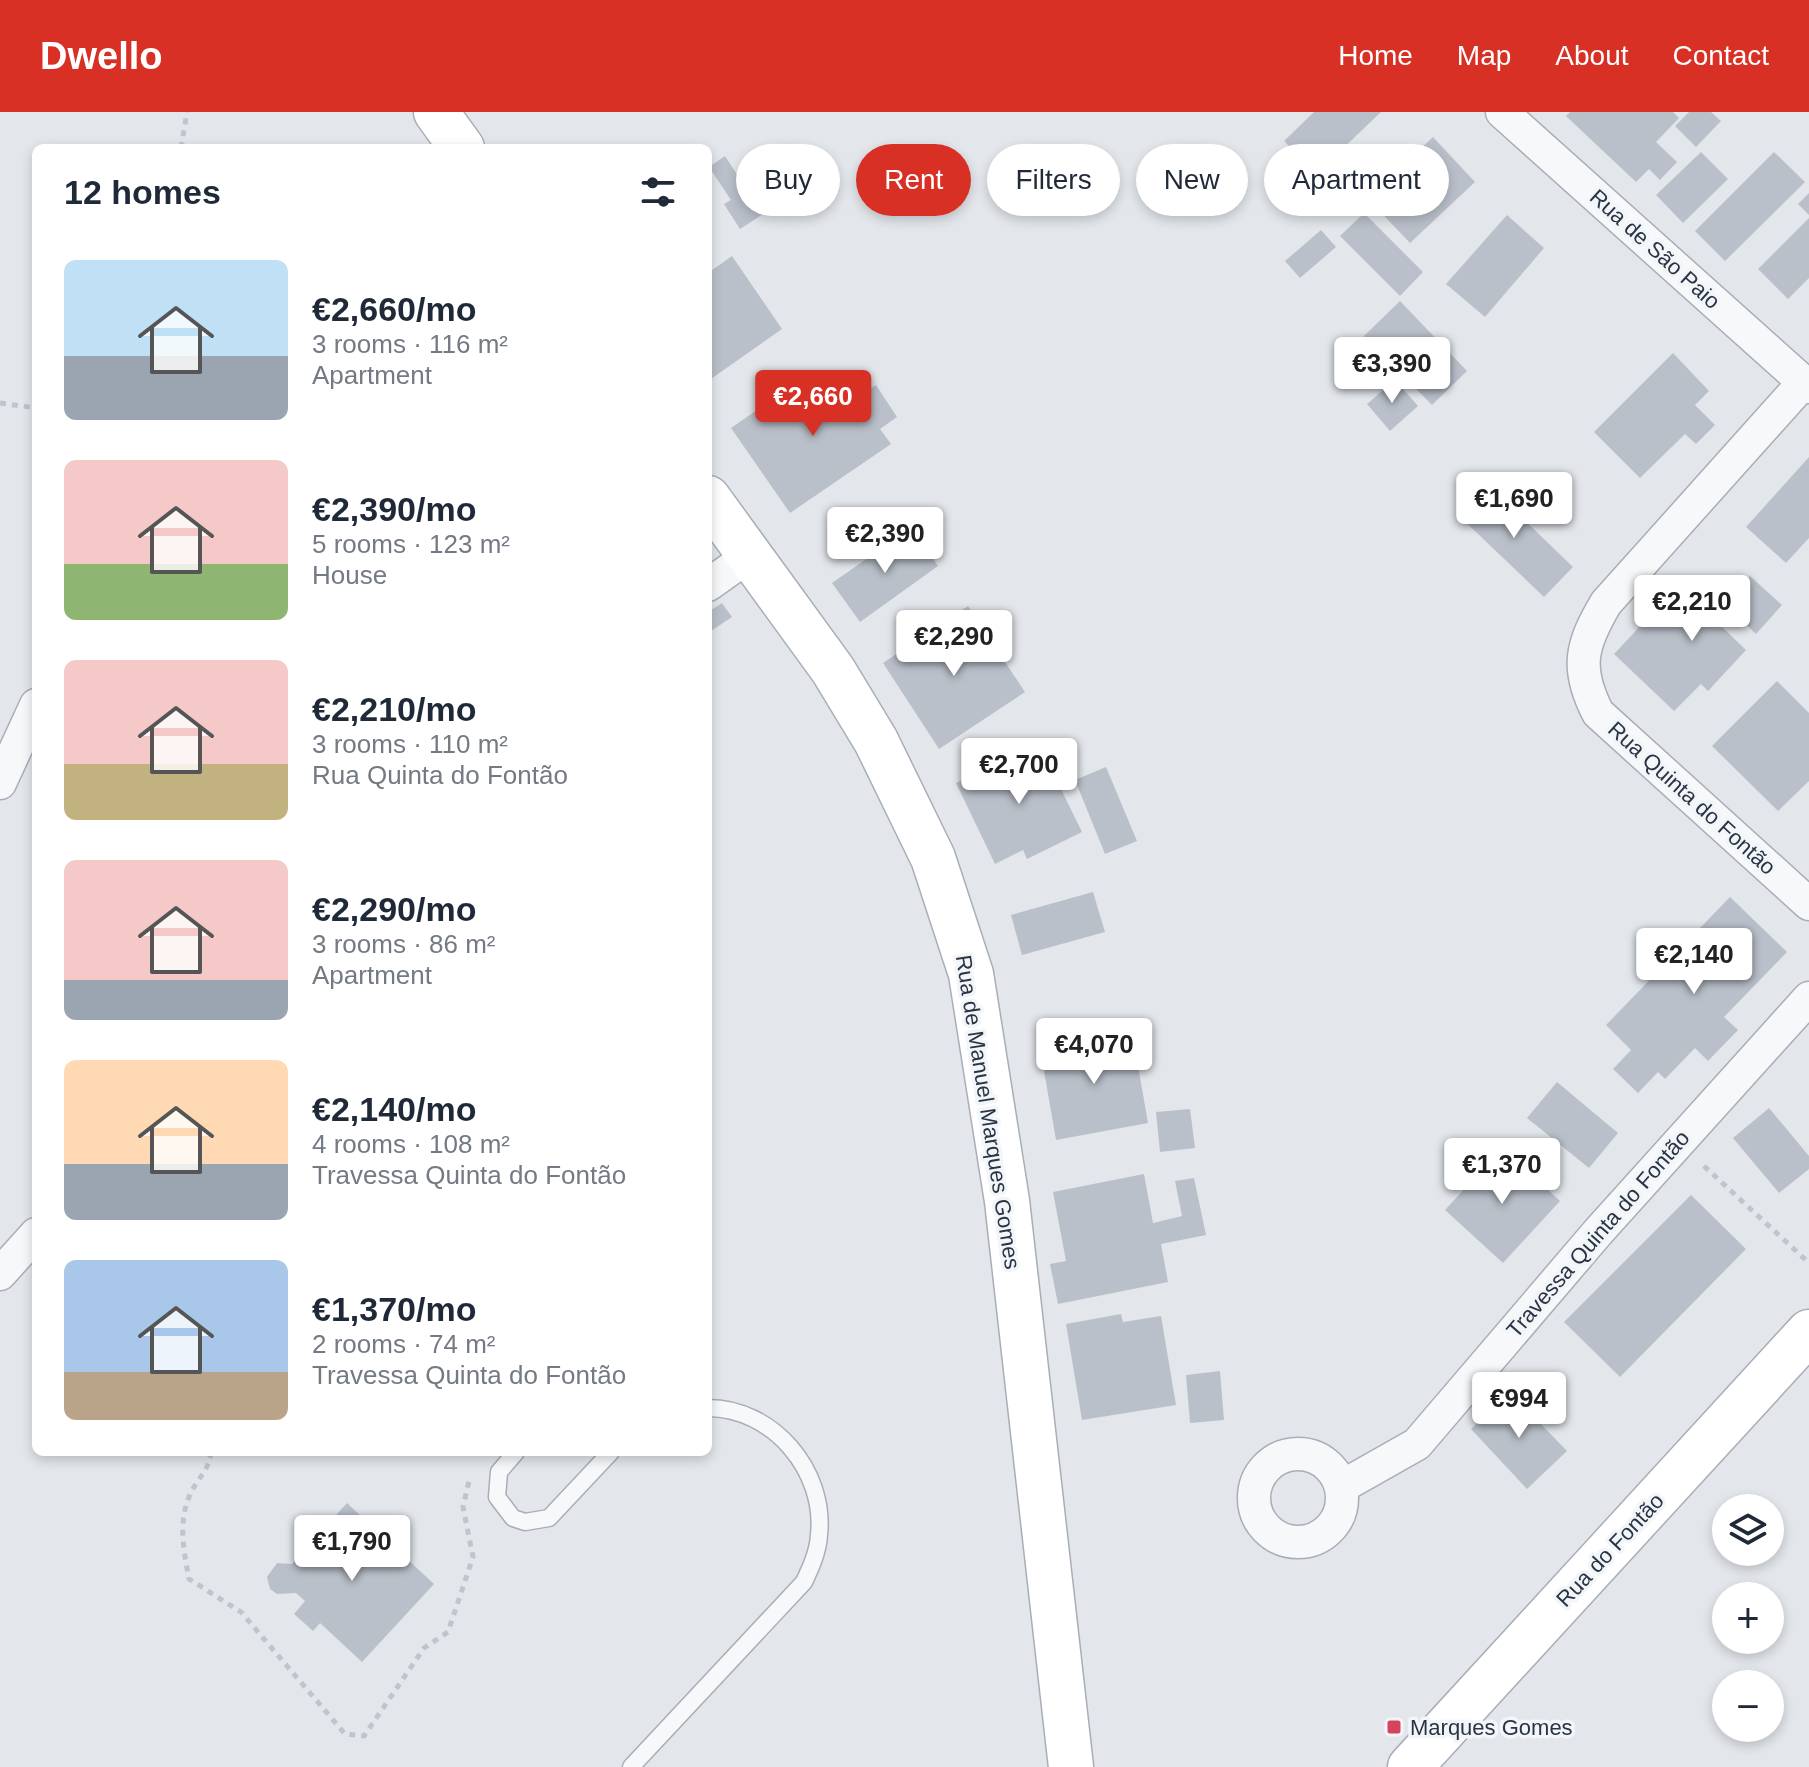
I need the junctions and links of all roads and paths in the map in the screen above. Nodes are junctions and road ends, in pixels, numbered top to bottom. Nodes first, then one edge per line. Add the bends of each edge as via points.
1 (187, 112) edge
2 (436, 112) edge
3 (1502, 112) edge
4 (182, 144) edge
5 (459, 144) edge
6 (1806, 384) edge
7 (0, 403) edge
8 (32, 407) edge
9 (712, 504) edge
10 (749, 556) junction
11 (712, 582) edge
12 (32, 714) edge
13 (0, 783) edge
14 (1809, 904) edge
15 (1809, 998) edge
16 (1678, 1142) junction
17 (32, 1238) edge
18 (1809, 1263) edge
19 (0, 1274) edge
20 (1809, 1332) edge
21 (712, 1409) edge
22 (211, 1456) edge
23 (513, 1456) edge
24 (607, 1456) edge
25 (476, 1471) dead end
26 (1341, 1487) dead end
27 (1072, 1760) edge
28 (631, 1767) edge
29 (1410, 1767) edge

1 - 4 path
2 - 5 main road
3 - 6 street, Rua de São Paio
6 - 14 street, Rua Quinta do Fontão via 1606,603 1586,635 1582,671 1598,713
7 - 8 path
9 - 10 main road, Rua de Manuel Marques Gomes
10 - 11 street
10 - 27 main road, Rua de Manuel Marques Gomes via 833,670 876,741 933,858 971,974 1007,1201
12 - 13 street
15 - 16 street, Travessa Quinta do Fontão
16 - 18 path
16 - 26 street, Travessa Quinta do Fontão via 1417,1444
17 - 19 street
20 - 29 main road, Rua do Fontão
21 - 28 lane via 741,1413 763,1424 800,1459 819,1507 815,1559 804,1582
22 - 25 path via 210,1467 189,1497 181,1539 189,1579 241,1612 345,1734 364,1736 424,1648 448,1632 473,1557 463,1507
23 - 24 lane via 499,1472 497,1497 513,1518 525,1522 549,1518

